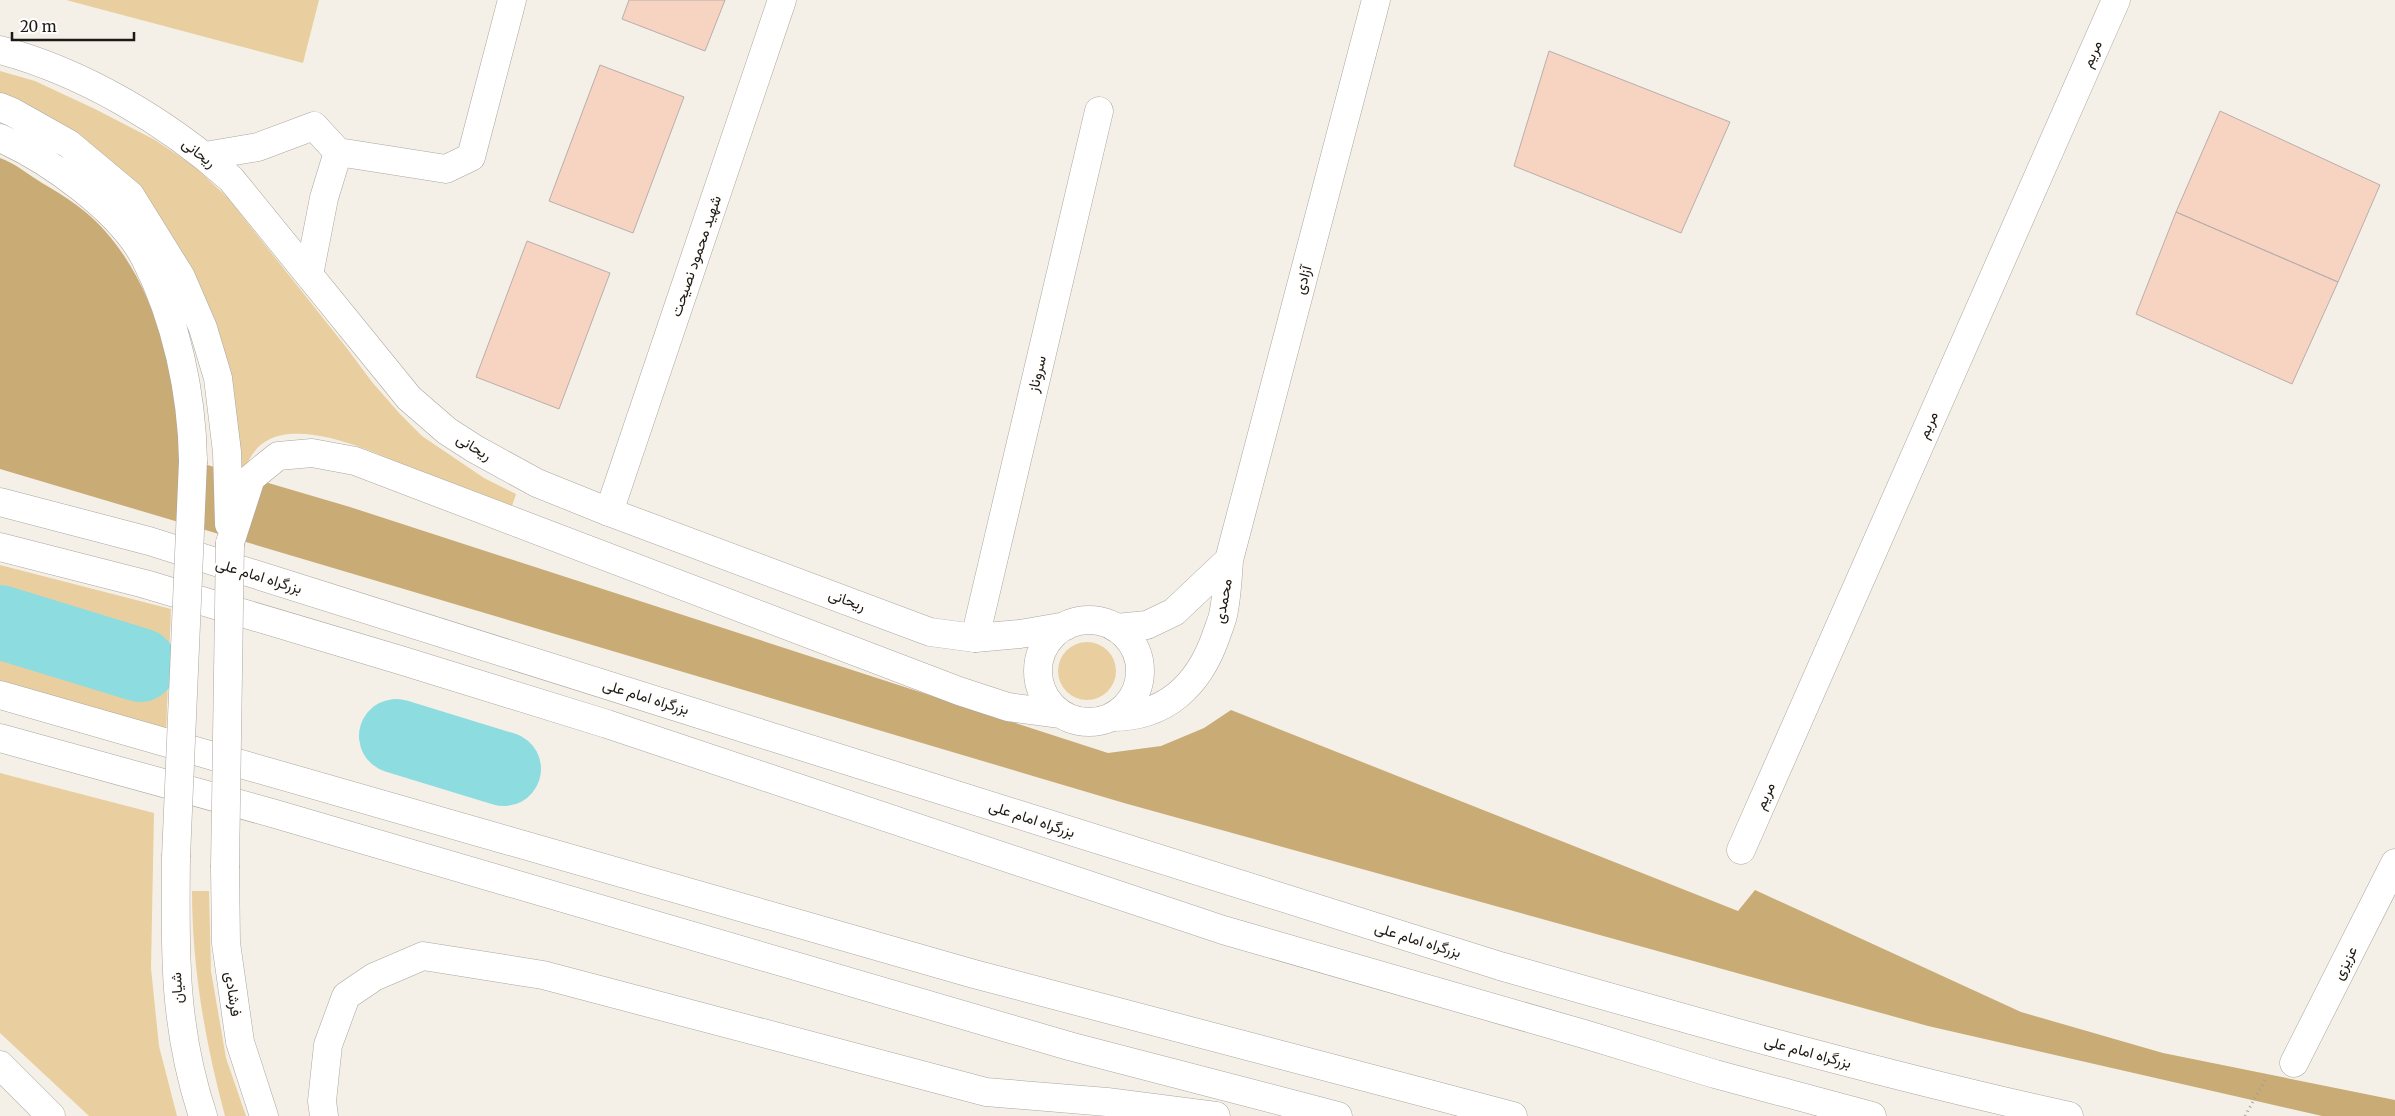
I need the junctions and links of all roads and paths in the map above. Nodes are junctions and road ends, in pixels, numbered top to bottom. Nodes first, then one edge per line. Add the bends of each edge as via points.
1 (512, 0) edge
2 (782, 0) edge
3 (1376, 0) edge
4 (2116, 0) edge
5 (0, 50) edge
6 (0, 108) edge
7 (1099, 111) dead end
8 (0, 138) edge
9 (338, 152) junction
10 (205, 156) junction
11 (308, 275) junction
12 (0, 502) edge
13 (609, 512) junction
14 (230, 543) junction
15 (0, 547) edge
16 (1229, 560) junction
17 (1066, 626) junction
18 (1116, 628) junction
19 (976, 638) junction
20 (0, 695) edge
21 (1061, 714) junction
22 (1112, 717) junction
23 (0, 738) edge
24 (1741, 850) dead end
25 (2395, 863) edge
26 (0, 1064) edge
27 (2282, 1067) joint
28 (51, 1116) edge
29 (203, 1116) edge
30 (264, 1116) edge
31 (324, 1116) edge
32 (1216, 1116) edge
33 (1338, 1116) edge
34 (1513, 1116) edge
35 (1872, 1116) edge
36 (2069, 1116) edge
37 (2245, 1116) edge

1 - 9 main road via 471,157 446,169
2 - 13 main road, شهید محمود نصیحت
3 - 16 main road, آزادی
4 - 24 main road, مریم
5 - 10 main road, ریحانی via 112,96 156,121
6 - 14 main road via 69,144 130,195 181,277 203,328 218,378 227,452
7 - 19 main road, سروناز
8 - 29 main road, شیان, bridge via 20,146 69,177 119,223 144,257 166,310 180,359 192,426 193,461 176,856 177,995 182,1035
9 - 10 main road via 314,126 258,147
9 - 11 main road via 324,198
10 - 11 main road, ریحانی via 231,179
11 - 13 main road, ریحانی via 410,398 447,431 537,483
12 - 36 main road, بزرگراه امام علی via 149,541 1500,966 1967,1094
13 - 19 main road, ریحانی via 930,632
14 - 21 main road via 251,478 278,456 312,454 355,461 959,691 1008,707
14 - 30 main road, فرشادی, bridge via 226,943 240,1042
15 - 35 main road via 145,584 607,724 1223,930 1715,1074
16 - 18 main road, محمدی via 1174,612 1147,625
16 - 22 main road, محمدی via 1224,611 1208,658 1190,685 1166,704 1129,717
17 - 18 main road via 1091,620
17 - 19 main road, ریحانی
17 - 21 main road via 1051,636 1041,652 1038,669 1040,687 1048,702
18 - 22 main road via 1128,638 1140,666 1134,696
20 - 34 main road via 984,977
21 - 22 main road via 1086,723
23 - 33 main road via 1069,1046
25 - 27 main road, عزیزی
26 - 28 main road
27 - 37 path
31 - 32 main road via 322,1101 328,1045 346,996 374,977 423,956 543,975 986,1092 1107,1102

